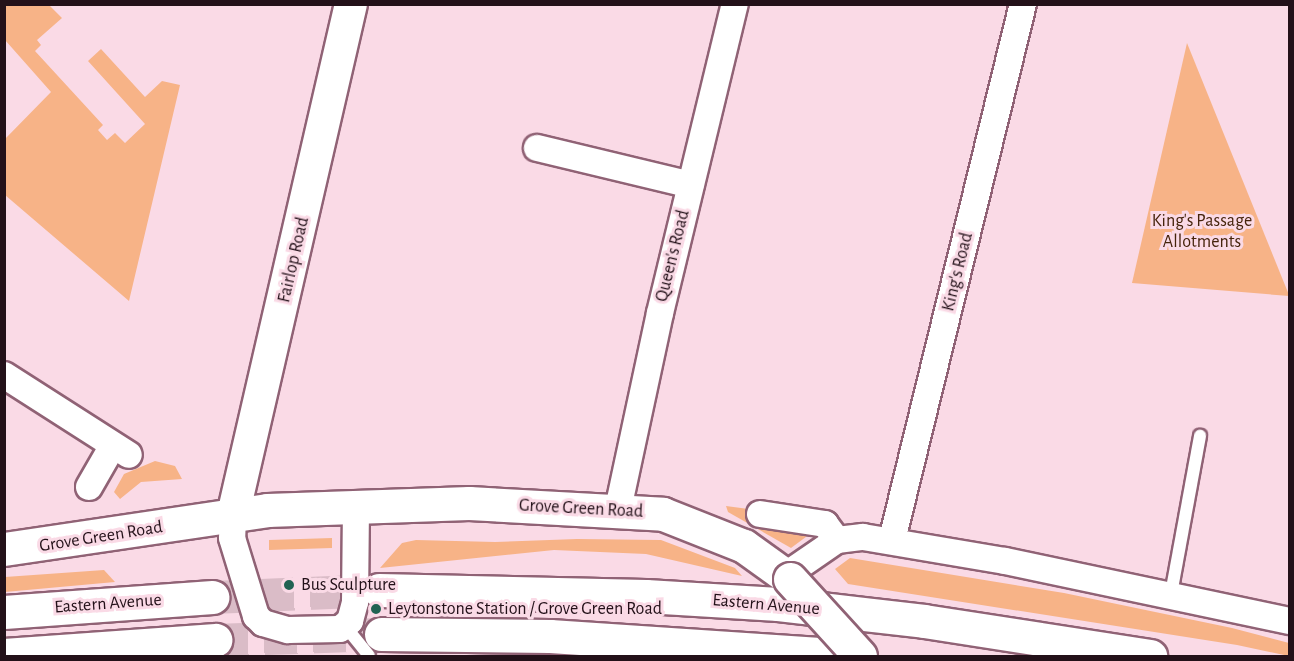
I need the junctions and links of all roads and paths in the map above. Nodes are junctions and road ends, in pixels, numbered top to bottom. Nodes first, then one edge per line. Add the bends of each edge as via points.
1 (351, 4) edge
2 (735, 4) edge
3 (1023, 4) edge
4 (537, 148) dead end
5 (691, 186) junction
6 (4, 375) edge
7 (1200, 436) dead end
8 (89, 487) dead end
9 (356, 505) junction
10 (618, 509) junction
11 (760, 514) dead end
12 (232, 515) junction
13 (837, 540) junction
14 (892, 540) junction
15 (4, 549) edge
16 (788, 577) junction
17 (379, 590) tunnel mouth
18 (1171, 594) junction
19 (212, 597) tunnel mouth
20 (4, 612) edge
21 (1290, 621) edge
22 (345, 626) junction
23 (215, 640) tunnel mouth
24 (375, 645) edge
25 (4, 655) edge
26 (849, 657) edge
27 (860, 657) edge
28 (1150, 657) edge

1 - 12 street, Fairlop Road
2 - 5 street, Queen's Road
3 - 14 street, King's Road
4 - 5 street
5 - 10 street, Queen's Road via 624,467
6 - 8 street via 121,451
7 - 18 lane
9 - 10 main road, Grove Green Road via 469,503
9 - 12 main road, Grove Green Road
9 - 22 street via 355,602
10 - 16 main road, Grove Green Road via 663,514 694,524 744,546
11 - 13 street via 825,524
12 - 15 main road, Grove Green Road
12 - 22 street via 237,560 256,615 263,623 299,631
13 - 14 street
13 - 16 street
14 - 18 street
16 - 27 main road, Grove Green Road, bridge
17 - 28 main road, Eastern Avenue via 646,596 778,604 924,621
18 - 21 street
19 - 20 main road, Eastern Avenue
22 - 24 lane
23 - 25 main road
24 - 26 main road via 550,636

